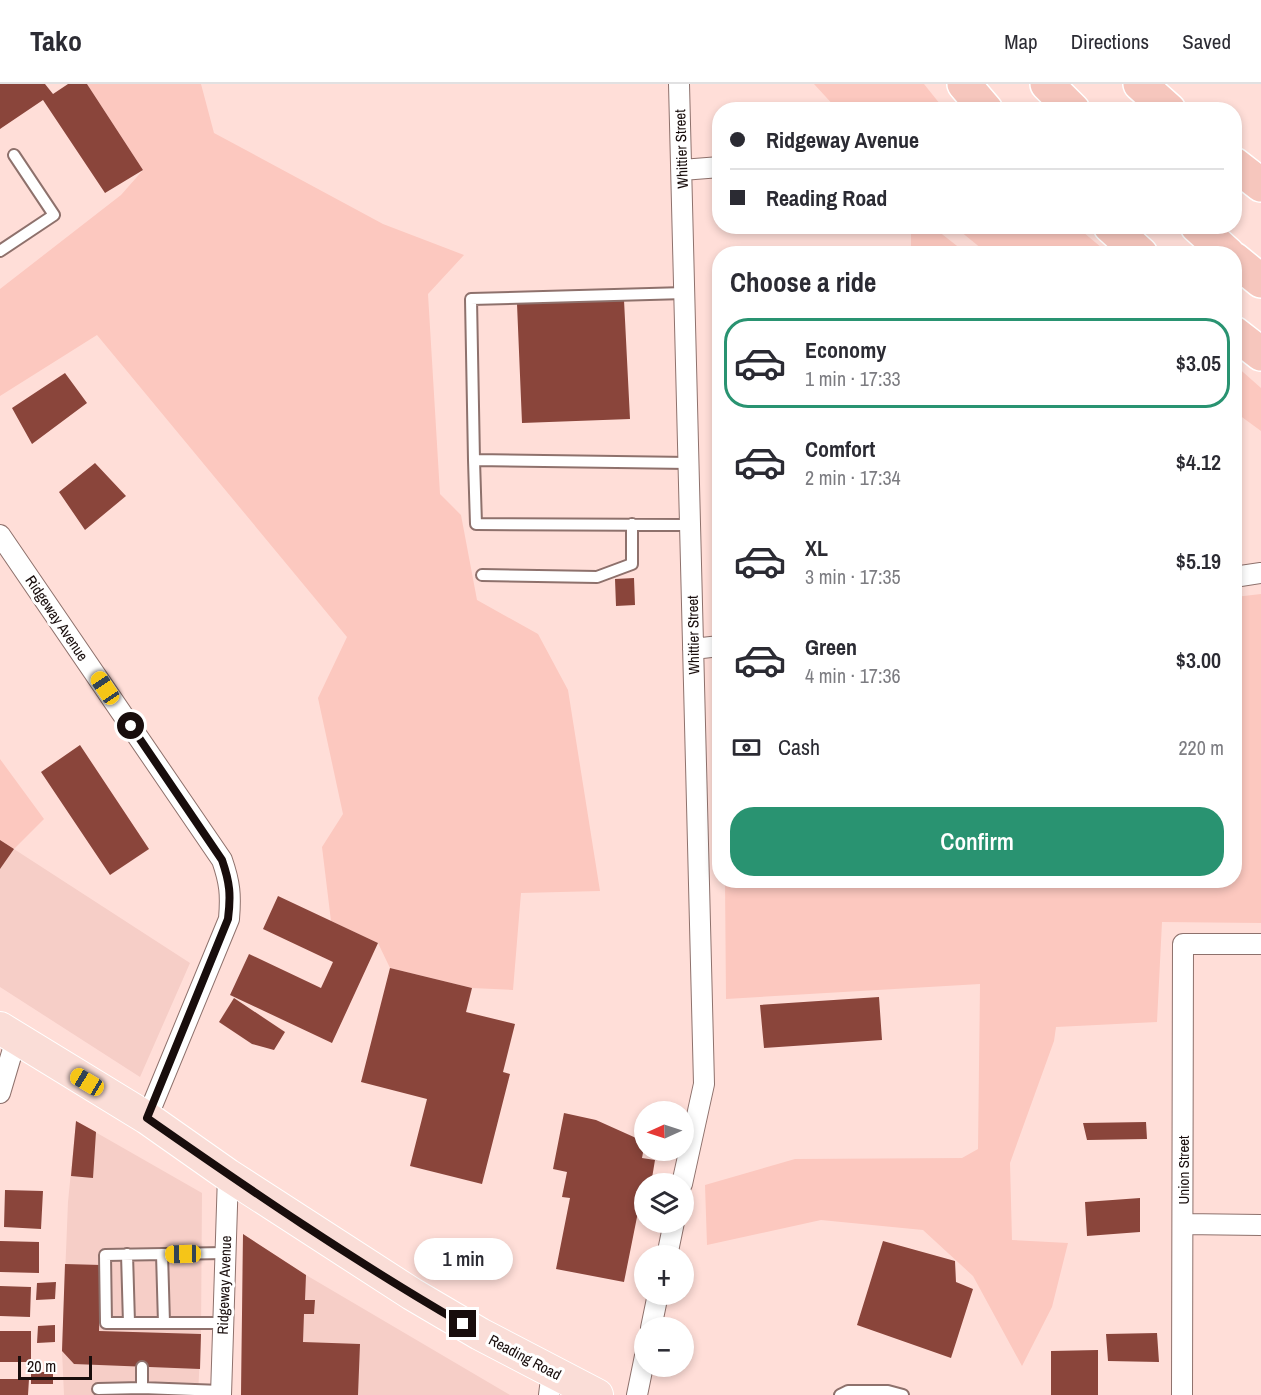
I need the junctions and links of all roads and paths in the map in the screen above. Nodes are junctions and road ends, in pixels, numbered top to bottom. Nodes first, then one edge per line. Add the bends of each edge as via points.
1 (679, 84) edge
2 (964, 84) edge
3 (1047, 84) edge
4 (1140, 84) edge
5 (980, 102) edge
6 (1065, 102) edge
7 (1160, 102) edge
8 (14, 155) dead end
9 (712, 168) edge
10 (682, 170) junction
11 (1242, 170) edge
12 (1261, 185) edge
13 (1119, 234) edge
14 (1206, 234) edge
15 (1132, 246) edge
16 (1219, 246) edge
17 (0, 251) edge
18 (1242, 266) edge
19 (1261, 281) edge
20 (685, 293) junction
21 (1242, 339) edge
22 (1261, 354) edge
23 (474, 460) junction
24 (689, 463) junction
25 (633, 524) junction
26 (690, 525) junction
27 (0, 535) edge
28 (1261, 573) edge
29 (482, 575) dead end
30 (1242, 576) edge
31 (712, 647) edge
32 (693, 649) junction
33 (1261, 944) edge
34 (8, 1034) edge
35 (0, 1093) edge
36 (147, 1118) junction
37 (684, 1173) edge
38 (228, 1175) junction
39 (1183, 1224) junction
40 (1261, 1225) edge
41 (225, 1253) junction
42 (127, 1254) junction
43 (162, 1254) junction
44 (129, 1323) junction
45 (164, 1323) junction
46 (223, 1323) junction
47 (142, 1367) dead end
48 (641, 1377) edge
49 (551, 1383) edge
50 (142, 1388) junction
51 (98, 1389) dead end
52 (221, 1393) edge
53 (597, 1395) edge
54 (637, 1395) edge
55 (840, 1395) edge
56 (903, 1395) edge
57 (1182, 1395) edge

1 - 10 street, Whittier Street
2 - 5 highway
3 - 6 highway
4 - 7 highway
8 - 17 lane via 54,215
9 - 10 street
10 - 20 street, Whittier Street
11 - 12 highway
13 - 15 highway
14 - 16 highway
18 - 19 highway
20 - 23 lane via 471,299
20 - 24 street, Whittier Street
21 - 22 highway
23 - 24 lane
23 - 25 lane via 476,524
24 - 26 street, Whittier Street
25 - 26 lane
25 - 29 lane via 632,564 597,577
26 - 32 street, Whittier Street
27 - 36 street, Ridgeway Avenue via 222,860 228,879 228,919
28 - 30 street
31 - 32 street
32 - 37 street, Whittier Street via 704,1084
33 - 39 street, Union Street via 1183,944
34 - 35 street
34 - 36 main road, Reading Road
36 - 38 main road, Reading Road
38 - 41 street, Ridgeway Avenue
38 - 49 main road, Reading Road
39 - 40 street
39 - 57 street, Union Street
41 - 43 lane
41 - 46 street, Ridgeway Avenue
42 - 43 lane
42 - 44 lane
42 - 44 lane via 105,1255 106,1323
43 - 45 lane
44 - 45 lane via 143,1328
45 - 46 lane
46 - 52 street, Ridgeway Avenue
47 - 50 lane
48 - 54 street
49 - 53 main road, Reading Road
50 - 51 lane
50 - 52 lane
55 - 56 lane via 848,1391

